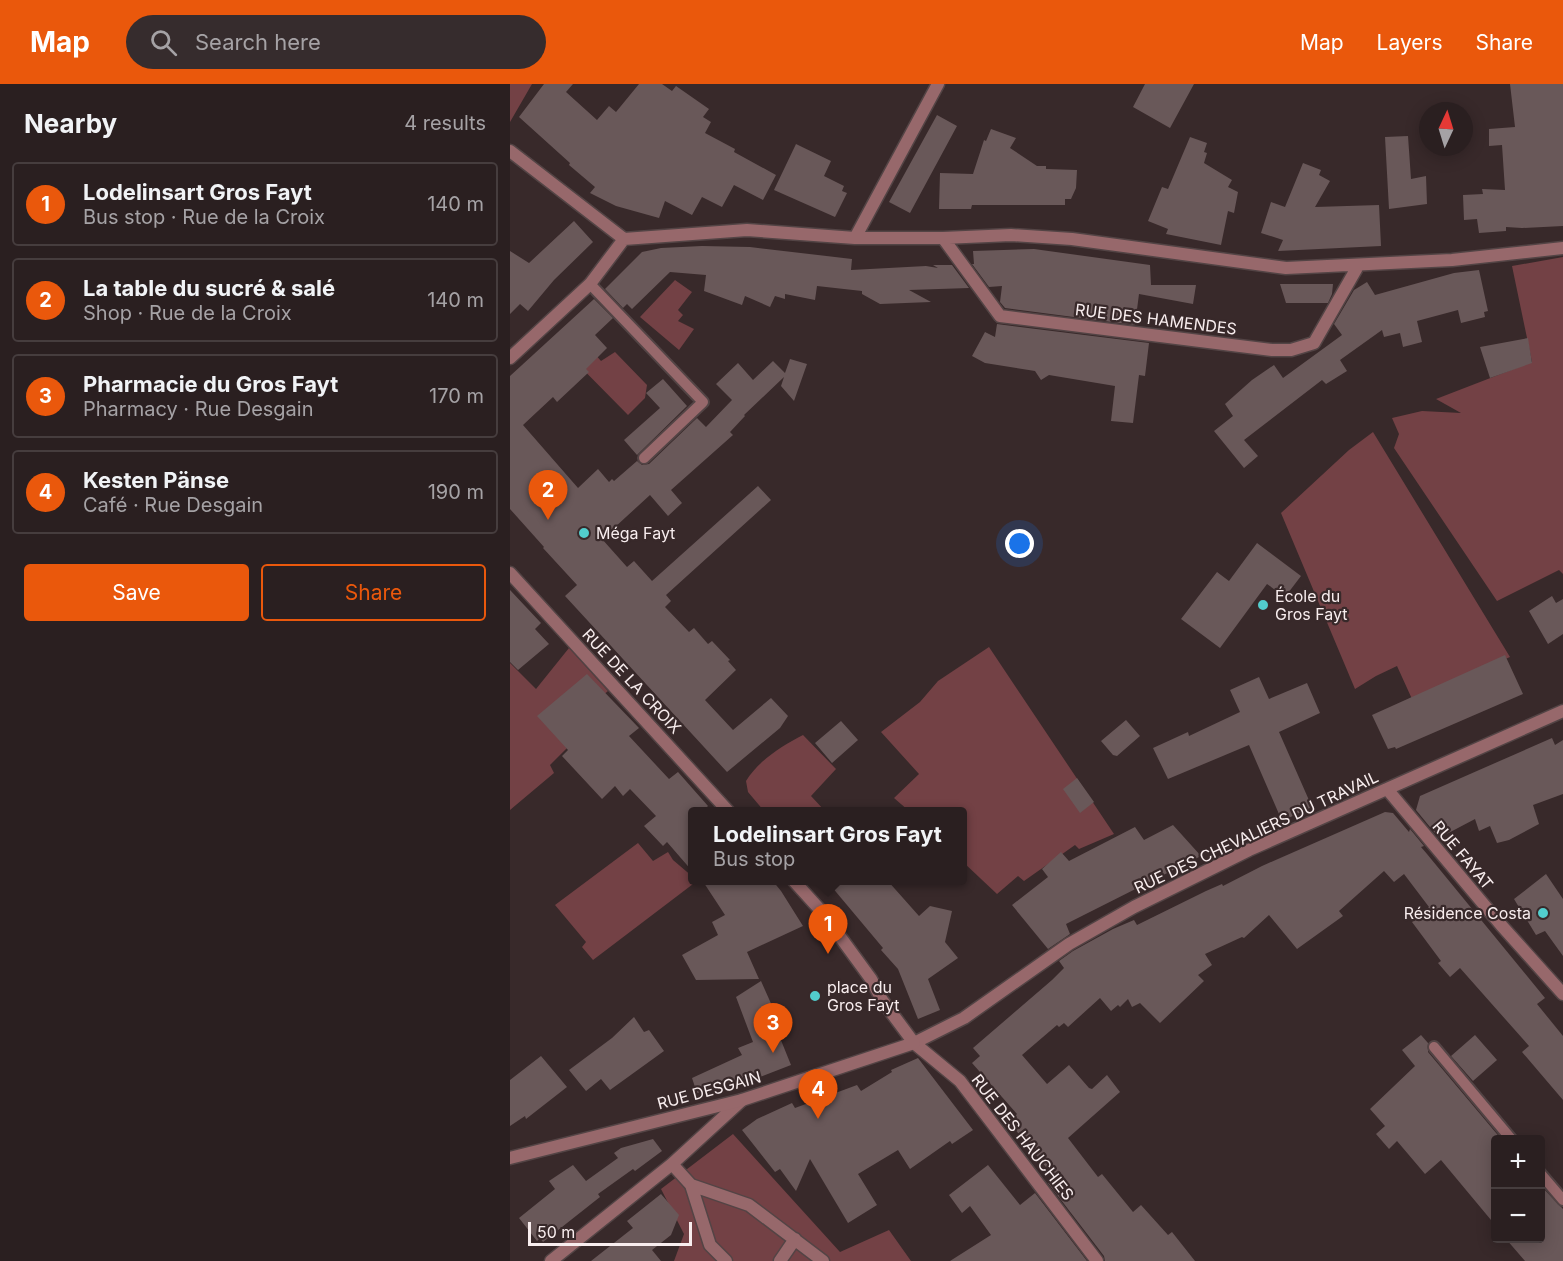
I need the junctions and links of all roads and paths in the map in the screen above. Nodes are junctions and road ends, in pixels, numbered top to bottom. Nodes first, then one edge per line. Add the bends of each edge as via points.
1 (938, 84) edge
2 (510, 151) edge
3 (855, 238) junction
4 (944, 238) junction
5 (624, 240) junction
6 (1563, 248) edge
7 (1358, 266) junction
8 (590, 284) junction
9 (510, 358) edge
10 (644, 458) dead end
11 (510, 573) edge
12 (1563, 711) edge
13 (1387, 789) junction
14 (724, 807) edge
15 (798, 885) edge
16 (1563, 994) edge
17 (914, 1043) junction
18 (1434, 1047) dead end
19 (742, 1100) junction
20 (1508, 1135) edge
21 (510, 1158) edge
22 (672, 1164) junction
23 (1545, 1179) edge
24 (691, 1185) junction
25 (1563, 1200) edge
26 (795, 1239) junction
27 (551, 1261) edge
28 (726, 1261) edge
29 (780, 1261) edge
30 (823, 1261) edge
31 (1097, 1261) edge

1 - 3 street
2 - 5 street
3 - 4 street
3 - 5 street via 747,231
4 - 7 street via 1072,238 1286,268
4 - 7 street, RUE DES HAMENDES via 1000,316 1272,350 1291,350 1314,343
5 - 8 street
6 - 7 street
8 - 9 street
8 - 10 lane via 703,402
11 - 14 street, RUE DE LA CROIX
12 - 13 street, RUE DES CHEVALIERS DU TRAVAIL
13 - 16 street, RUE FAYAT
13 - 17 street, RUE DES CHEVALIERS DU TRAVAIL via 1249,850 1134,907 1069,944 964,1018
15 - 17 street via 822,912
17 - 19 street, RUE DESGAIN
17 - 31 street, RUE DES HAUCHIES via 960,1081
18 - 20 lane
19 - 21 street, RUE DESGAIN
19 - 22 street
22 - 24 street
22 - 27 street
23 - 25 lane
24 - 26 street via 749,1204
24 - 28 street via 710,1245
26 - 29 street
26 - 30 street

